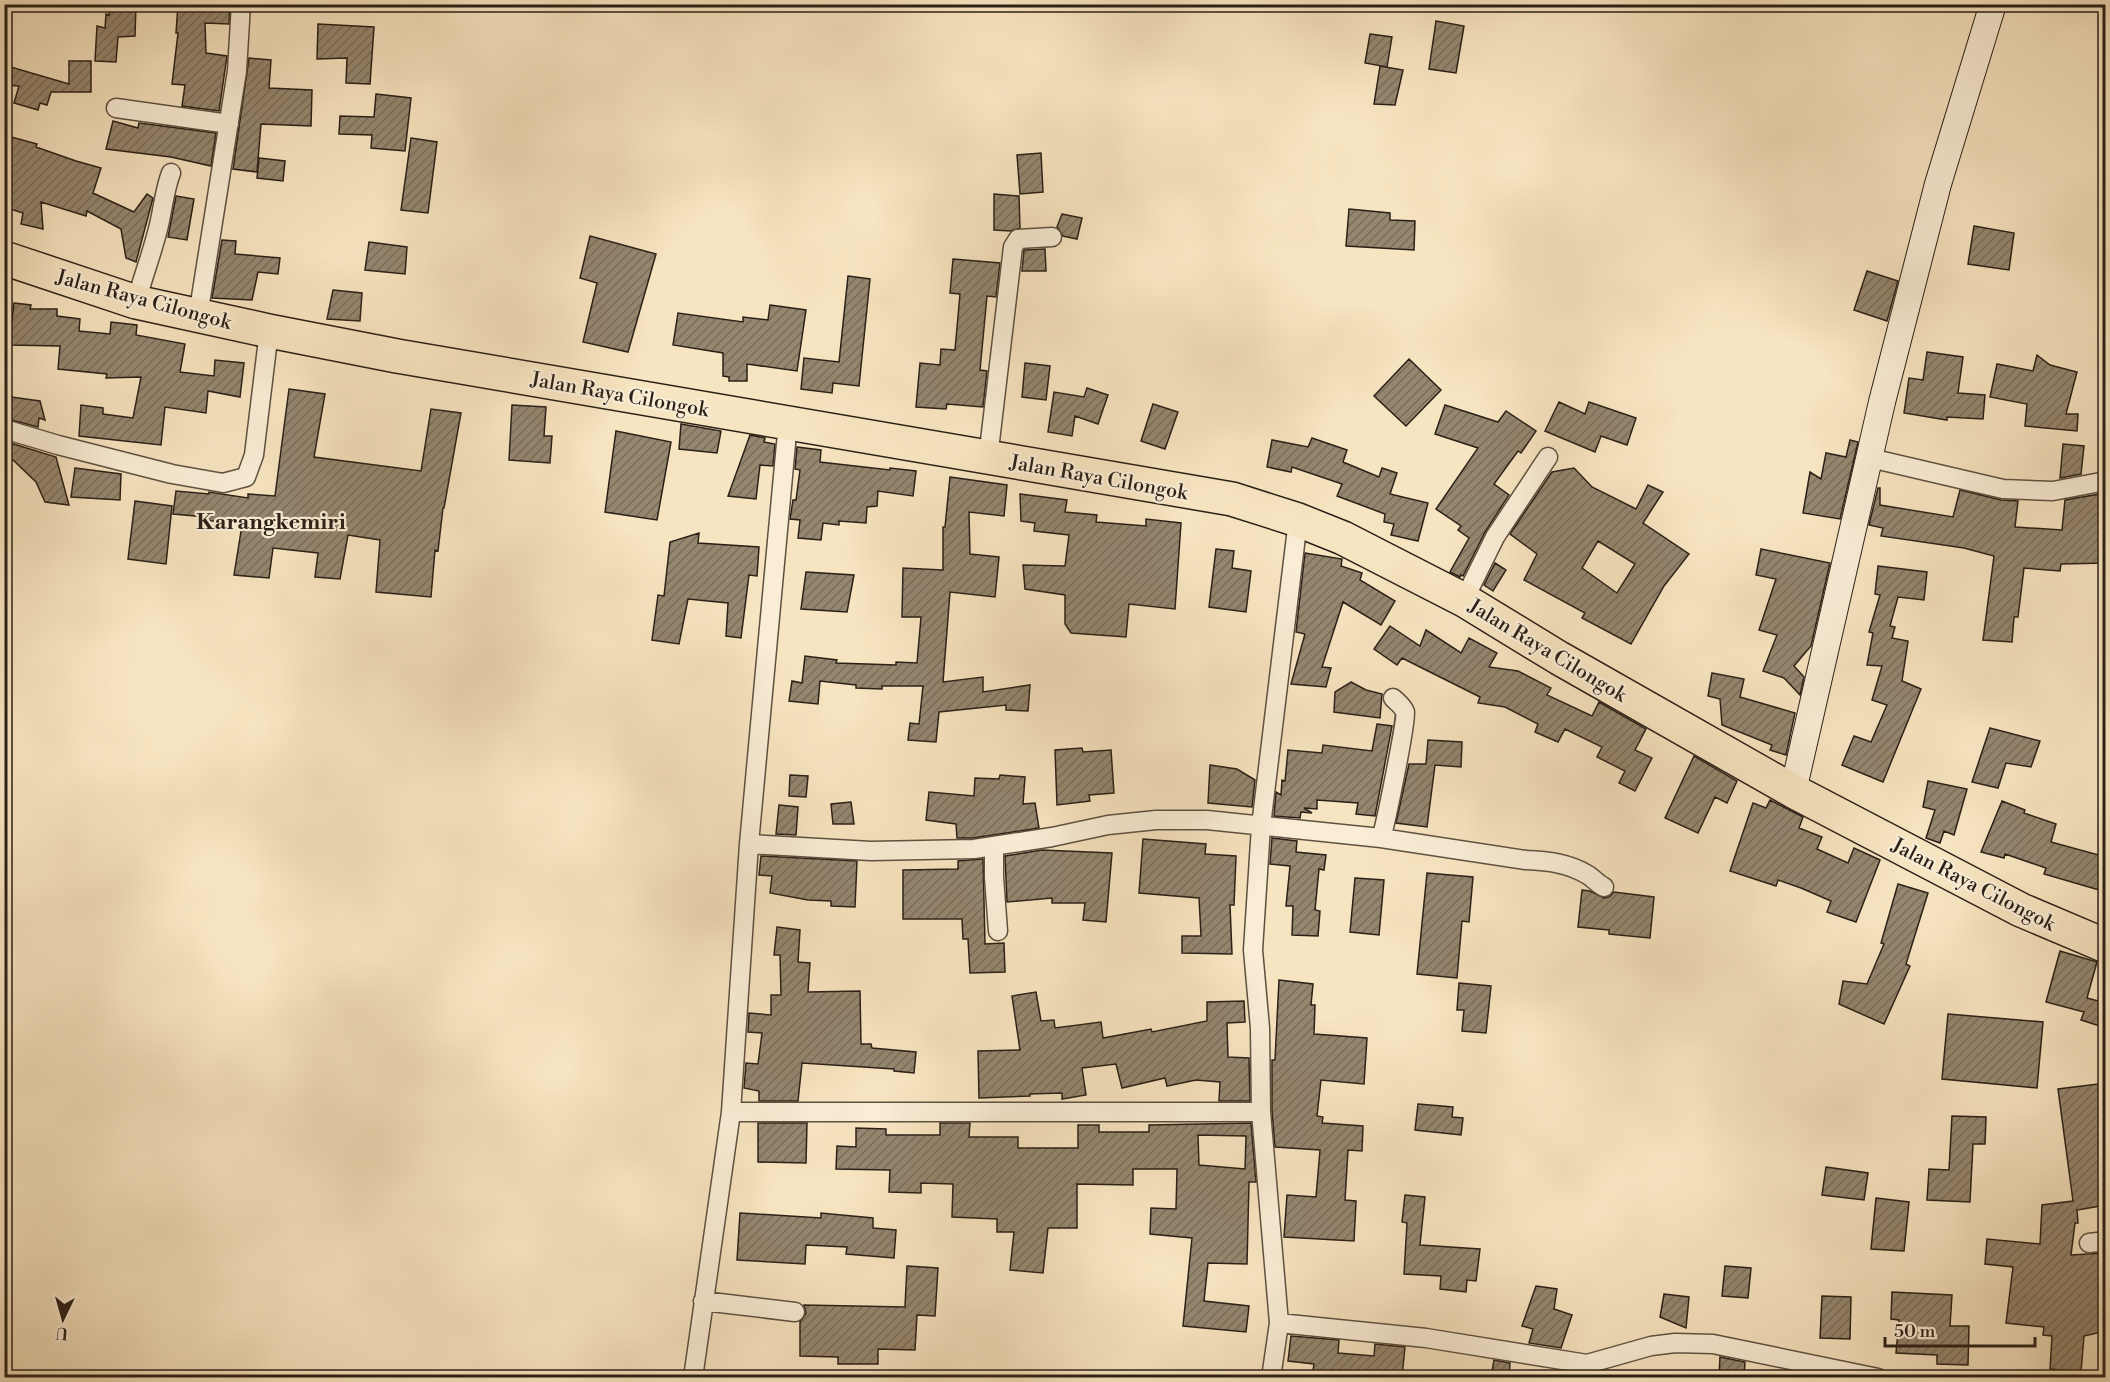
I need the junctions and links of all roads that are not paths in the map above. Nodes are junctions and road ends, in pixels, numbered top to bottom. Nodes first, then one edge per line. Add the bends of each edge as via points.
1 (241, 4) edge
2 (1993, 4) edge
3 (116, 108) dead end
4 (229, 124) junction
5 (171, 173) dead end
6 (1052, 237) dead end
7 (4, 258) edge
8 (136, 302) junction
9 (198, 316) junction
10 (269, 331) junction
11 (788, 422) junction
12 (4, 429) edge
13 (1548, 457) dead end
14 (988, 458) junction
15 (1870, 458) junction
16 (2106, 481) edge
17 (1298, 520) junction
18 (1464, 600) junction
19 (1393, 698) dead end
20 (1793, 791) junction
21 (1261, 826) junction
22 (1381, 838) junction
23 (749, 844) junction
24 (994, 846) junction
25 (1604, 887) dead end
26 (998, 931) dead end
27 (2106, 946) edge
28 (731, 1112) junction
29 (1261, 1112) junction
30 (703, 1301) junction
31 (795, 1312) dead end
32 (1279, 1323) junction
33 (693, 1377) edge
34 (1271, 1377) edge
35 (1878, 1377) edge

1 - 4 street
2 - 15 street via 1938,184
3 - 4 street
4 - 9 street
5 - 8 street
6 - 14 street via 1018,239 1013,247
7 - 8 highway, Jalan Raya Cilongok
8 - 9 highway, Jalan Raya Cilongok
9 - 10 highway, Jalan Raya Cilongok
10 - 11 highway, Jalan Raya Cilongok
10 - 12 street via 254,455 246,477 223,483 172,474
11 - 14 highway, Jalan Raya Cilongok
11 - 23 street
13 - 18 street via 1495,537
14 - 17 highway, Jalan Raya Cilongok via 1232,499
15 - 16 street via 2003,489 2053,491
15 - 20 street
17 - 18 highway, Jalan Raya Cilongok via 1343,538
17 - 21 street
18 - 20 highway, Jalan Raya Cilongok
19 - 22 street via 1406,714 1405,727
20 - 27 highway, Jalan Raya Cilongok via 2001,900
21 - 22 street
21 - 24 street via 1156,820
21 - 29 street via 1253,950 1260,1028
22 - 25 street via 1562,863
23 - 24 street via 871,851
23 - 28 street
24 - 26 street
28 - 29 street
28 - 30 street
29 - 32 street
30 - 31 street
30 - 33 street
32 - 34 street
32 - 35 street via 1426,1338 1587,1364 1651,1346 1713,1344

